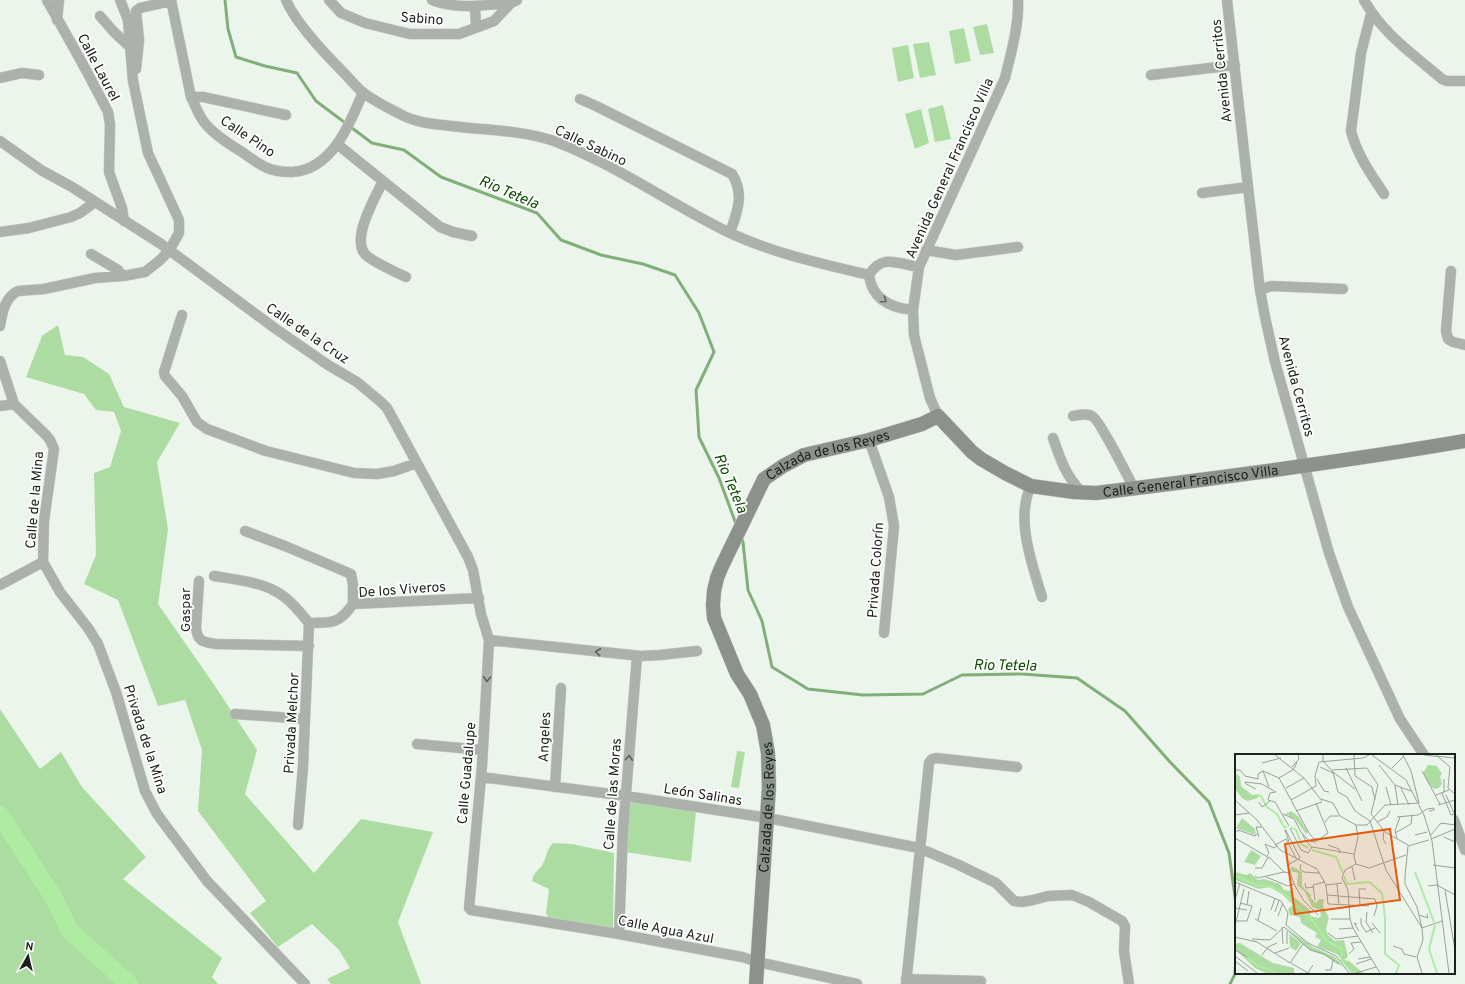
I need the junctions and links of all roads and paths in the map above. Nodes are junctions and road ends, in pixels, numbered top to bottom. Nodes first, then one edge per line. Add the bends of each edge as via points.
1 (47, 0) edge
2 (59, 0) edge
3 (120, 0) edge
4 (171, 0) edge
5 (286, 0) edge
6 (329, 0) edge
7 (432, 0) edge
8 (1018, 0) edge
9 (1228, 0) edge
10 (1364, 0) edge
11 (514, 1) edge
12 (475, 6) junction
13 (1372, 14) junction
14 (100, 16) dead end
15 (57, 20) junction
16 (476, 28) junction
17 (130, 47) junction
18 (1235, 65) junction
19 (39, 75) dead end
20 (1151, 75) dead end
21 (0, 78) edge
22 (133, 81) junction
23 (1465, 81) edge
24 (363, 92) junction
25 (192, 97) junction
26 (580, 99) dead end
27 (286, 114) dead end
28 (0, 141) edge
29 (339, 141) junction
30 (383, 181) junction
31 (1248, 187) junction
32 (1202, 193) dead end
33 (1384, 194) dead end
34 (95, 202) junction
35 (124, 221) junction
36 (0, 232) edge
37 (730, 233) junction
38 (472, 236) dead end
39 (1018, 247) dead end
40 (926, 250) junction
41 (169, 251) junction
42 (91, 254) dead end
43 (919, 267) junction
44 (1451, 271) dead end
45 (869, 275) junction
46 (123, 276) junction
47 (406, 278) dead end
48 (1343, 289) dead end
49 (1260, 290) junction
50 (913, 310) junction
51 (182, 315) dead end
52 (0, 326) edge
53 (1465, 344) edge
54 (0, 361) edge
55 (14, 404) junction
56 (0, 406) edge
57 (938, 416) junction
58 (1073, 416) dead end
59 (1052, 438) dead end
60 (869, 440) junction
61 (1465, 441) edge
62 (417, 464) junction
63 (1304, 465) junction
64 (1031, 486) junction
65 (1134, 488) junction
66 (1082, 493) junction
67 (245, 531) dead end
68 (43, 562) junction
69 (214, 576) dead end
70 (199, 581) dead end
71 (0, 585) edge
72 (1042, 597) dead end
73 (479, 598) junction
74 (353, 604) junction
75 (309, 623) junction
76 (884, 633) dead end
77 (489, 640) junction
78 (309, 646) junction
79 (697, 651) dead end
80 (637, 656) junction
81 (561, 688) dead end
82 (234, 714) dead end
83 (305, 719) junction
84 (417, 744) dead end
85 (482, 750) junction
86 (1423, 754) edge
87 (1017, 767) dead end
88 (481, 777) junction
89 (555, 787) junction
90 (626, 796) junction
91 (768, 818) junction
92 (1455, 823) edge
93 (298, 825) dead end
94 (919, 848) junction
95 (1465, 850) edge
96 (469, 908) joint
97 (619, 934) junction
98 (758, 962) junction
99 (906, 981) edge
100 (981, 981) dead end
101 (305, 984) edge
102 (756, 984) edge
103 (857, 984) edge
104 (1129, 984) edge

1 - 15 street, Calle Laurel
2 - 15 street
3 - 17 street, Calle Laurel via 128,20
4 - 22 street via 136,11 139,45
4 - 25 street, Calle Pino
5 - 24 street, Calle Sabino via 313,39
6 - 16 street, Sabino via 341,13 365,23 410,34 459,34
7 - 12 street via 457,6
8 - 40 street, Avenida General Francisco Villa via 1005,78
9 - 18 street, Avenida Cerritos
10 - 13 street
11 - 12 street
11 - 16 street, Sabino via 494,21
12 - 16 street
13 - 23 street via 1382,27 1442,79
13 - 33 street via 1362,53 1351,131 1362,161
14 - 17 street
15 - 35 street, Calle Laurel via 108,112 109,172
17 - 22 street, Calle Laurel
18 - 20 street
18 - 31 street, Avenida Cerritos
19 - 21 street via 22,73
22 - 41 street, Calle Laurel via 148,153 179,220 179,233
24 - 29 street, Calle Pino via 352,120
24 - 37 street, Calle Sabino via 413,120 529,135 554,142 622,174
25 - 27 street
25 - 29 street, Calle Pino via 204,121 213,131 249,157 274,170 296,172 308,168 319,163
26 - 37 street via 732,174 738,183 739,193 738,208
28 - 34 street, Calle de la Cruz via 41,170
29 - 30 street
30 - 38 street via 440,227
30 - 47 street via 365,220 360,237 361,248 366,256
31 - 32 street
31 - 49 street, Avenida Cerritos
34 - 35 street, Calle de la Cruz
34 - 36 street via 71,217 29,228
35 - 41 street, Calle de la Cruz
37 - 45 street, Calle Sabino via 767,248
39 - 40 street via 956,255
40 - 43 street, Avenida General Francisco Villa
41 - 46 street via 145,272
41 - 62 street, Calle de la Cruz via 276,329 357,382 381,402
42 - 46 street via 118,270
43 - 45 street via 882,262
43 - 50 street, Avenida General Francisco Villa
44 - 53 street via 1446,331 1448,339
45 -> 50 street via 870,283 880,299 895,307
46 - 52 street via 96,278 44,290 18,291 7,300
48 - 49 street via 1271,286
49 - 63 street, Avenida Cerritos via 1275,362
50 - 57 street, Avenida General Francisco Villa via 918,354 930,398
51 - 62 street via 164,372 197,422 207,429 266,451 354,473 377,474
54 - 55 street, Calle de la Mina
55 - 56 street
55 - 68 street, Calle de la Mina via 46,435 54,449 44,521
57 - 60 street, Calzada de los Reyes via 922,424
57 - 64 street, Calle General Francisco Villa via 981,459
58 - 65 street via 1094,417
59 - 66 street via 1071,481
60 - 76 street, Privada Colorín via 890,498 894,526
60 - 91 street, Calzada de los Reyes via 804,455 764,479 721,568 714,591 714,618 737,674 750,694 763,726 770,787
61 - 63 street, Calle General Francisco Villa via 1386,455
62 - 73 street, Calle de la Cruz via 468,557
63 - 65 street, Calle General Francisco Villa
63 - 86 street, Avenida Cerritos via 1329,553 1348,607 1400,719
64 - 66 street, Calle General Francisco Villa
64 - 72 street via 1025,500 1025,527
65 - 66 street, Calle General Francisco Villa
67 - 74 street via 351,574
68 - 71 street
68 - 101 street, Privada de la Mina via 60,592 98,644 116,692 145,791 157,814 208,881
69 - 75 street via 248,582 275,591 295,605
70 - 78 street, Gaspar via 196,627 199,639 216,644
73 - 74 street, De los Viveros
73 - 77 street, Calle de la Cruz
74 - 75 street, De los Viveros via 339,620
75 - 78 street, Privada Melchor
80 -> 77 street
77 -> 85 street, Calle Guadalupe
78 - 83 street, Privada Melchor
79 - 80 street
90 -> 80 street, Calle de las Moras
81 - 89 street, Angeles
82 - 83 street
83 - 93 street, Privada Melchor
84 - 85 street
85 - 88 street, Calle Guadalupe
87 - 94 street via 932,758 929,763
88 - 89 street, León Salinas
88 - 96 street, Calle Guadalupe
89 - 90 street, León Salinas
90 - 91 street, León Salinas
90 - 97 street, Calle de las Moras
91 - 94 street, León Salinas
91 - 98 street, Calzada de los Reyes
92 - 95 street
94 - 99 street
94 - 104 street, León Salinas via 996,883 1014,901 1072,895 1122,921 1125,926 1124,951
96 - 97 street, Calle Agua Azul
97 - 98 street, Calle Agua Azul
98 - 102 street, Calzada de los Reyes
98 - 103 street, Calle Agua Azul
99 - 100 street

